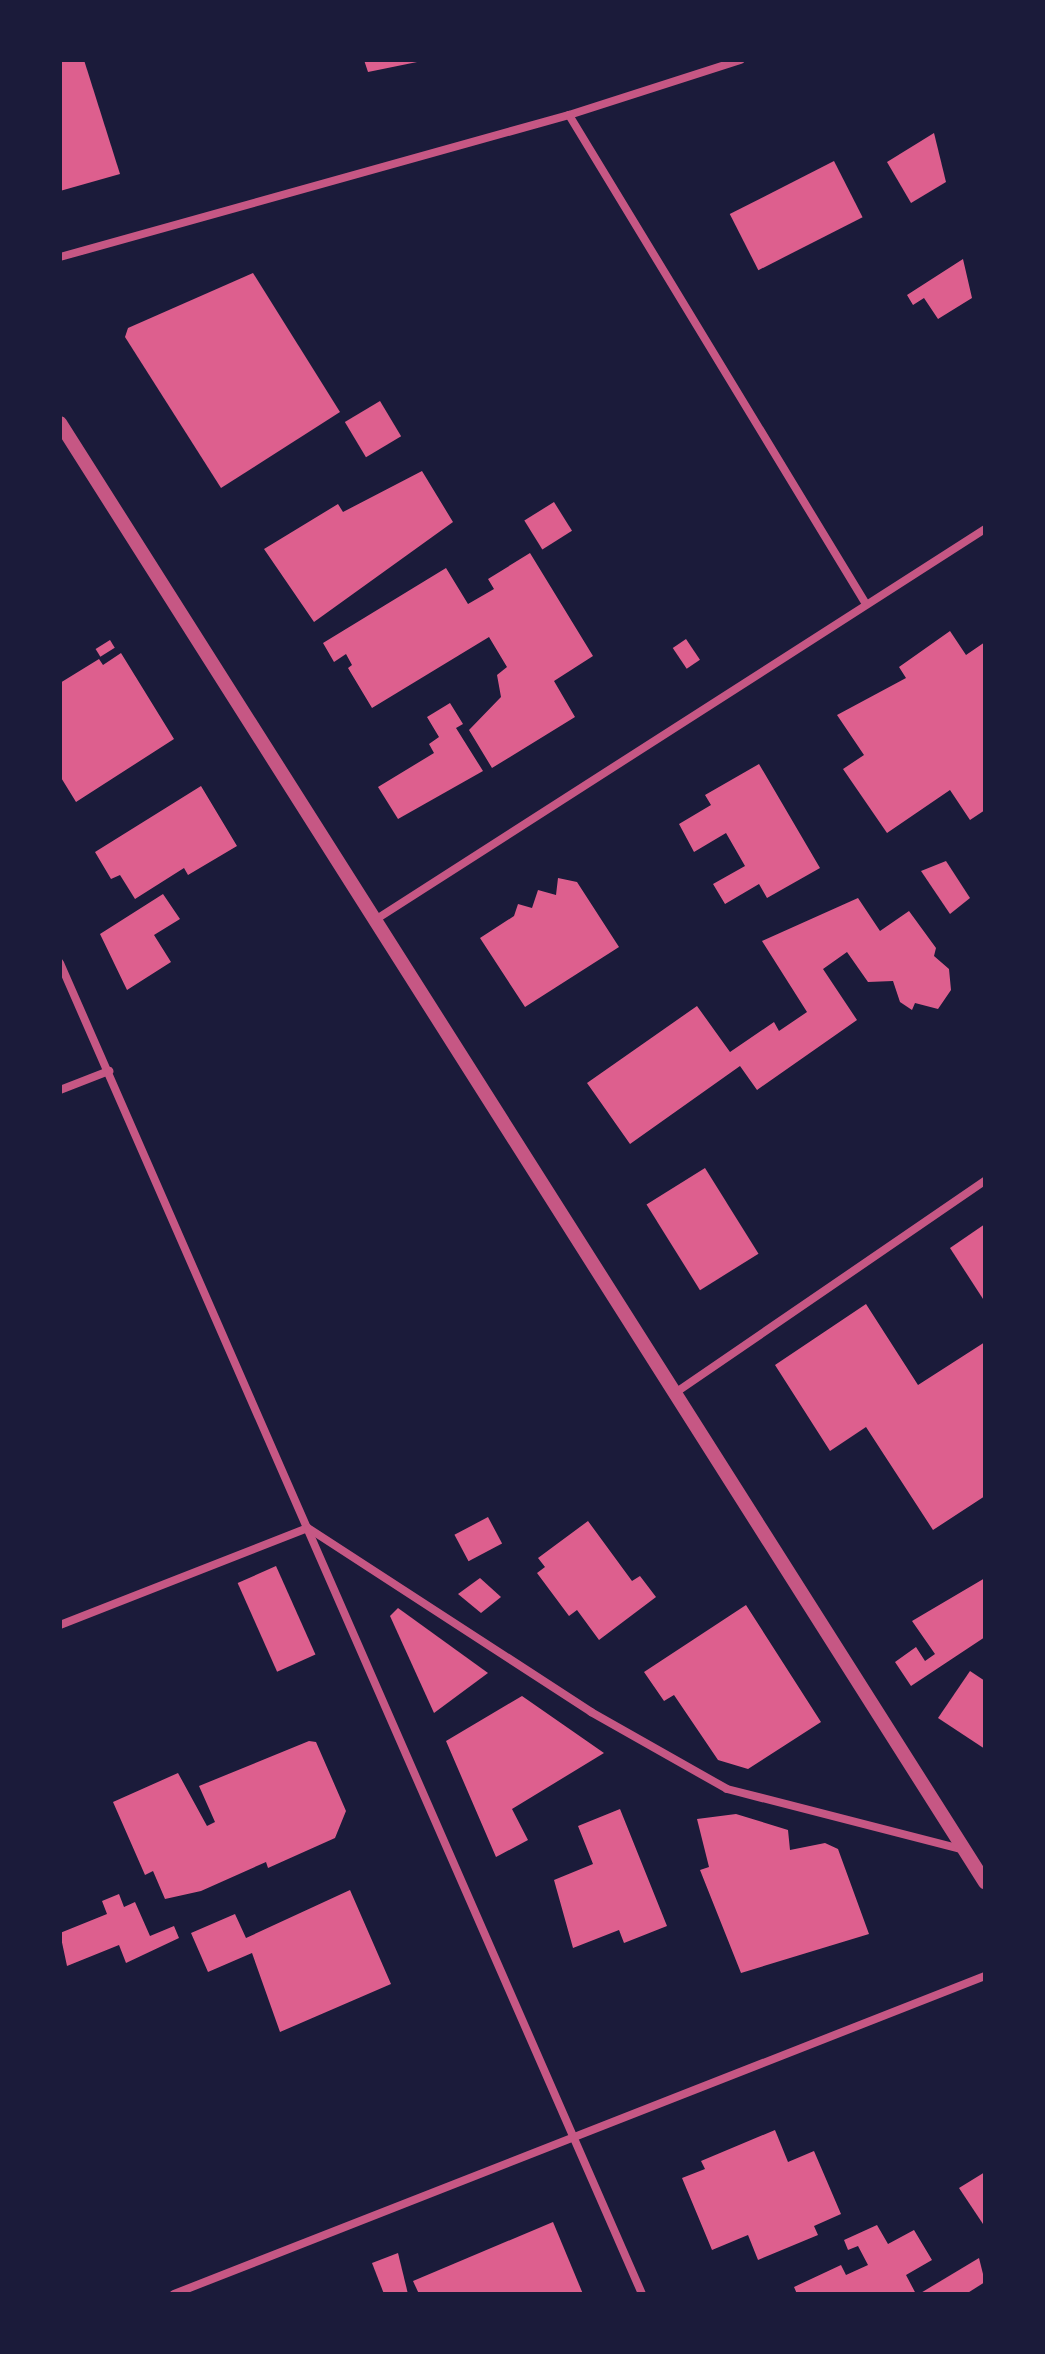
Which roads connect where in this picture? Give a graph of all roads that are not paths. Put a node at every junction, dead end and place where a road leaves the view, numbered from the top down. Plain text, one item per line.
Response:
1 (740, 60) edge
2 (569, 115) junction
3 (60, 257) edge
4 (60, 423) edge
5 (985, 529) edge
6 (866, 604) junction
7 (375, 920) junction
8 (60, 963) edge
9 (109, 1071) junction
10 (60, 1090) edge
11 (985, 1181) edge
12 (675, 1393) junction
13 (308, 1528) junction
14 (60, 1625) edge
15 (965, 1850) junction
16 (985, 1882) edge
17 (985, 1976) edge
18 (574, 2137) junction
19 (174, 2294) edge
20 (642, 2294) edge

1 - 2 street
2 - 3 street
2 - 6 street
4 - 7 street
5 - 6 street
6 - 7 street
7 - 12 street
8 - 9 street
9 - 10 street
9 - 13 street
11 - 12 street
12 - 15 street
13 - 14 street
13 - 15 street
13 - 18 street
15 - 16 street
17 - 18 street
18 - 19 street
18 - 20 street

